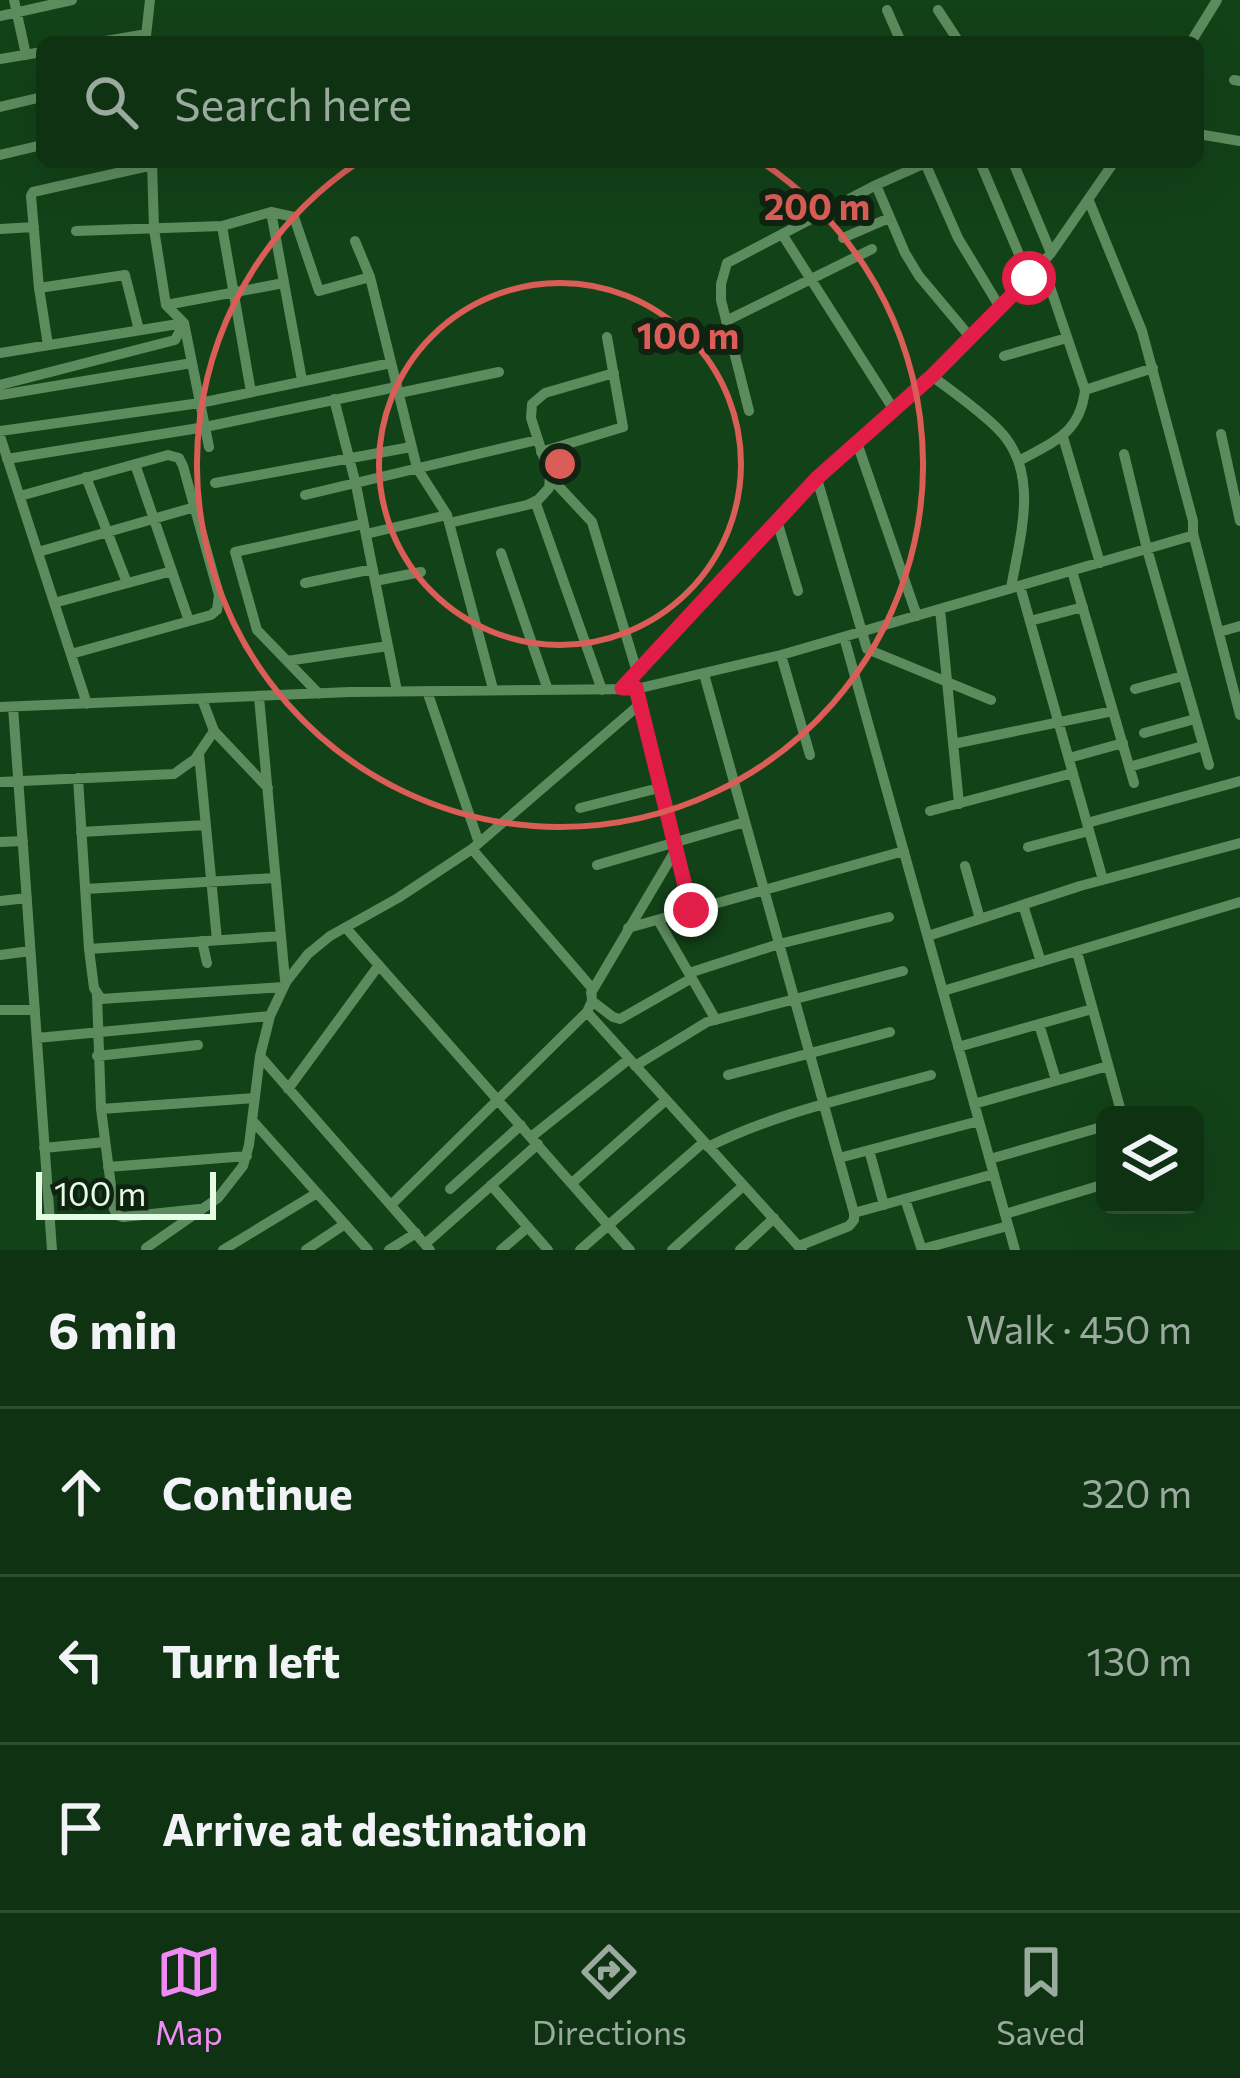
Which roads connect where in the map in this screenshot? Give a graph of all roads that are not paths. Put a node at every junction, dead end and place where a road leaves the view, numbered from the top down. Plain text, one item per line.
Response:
1 (72, 0) edge
2 (151, 0) edge
3 (1217, 0) edge
4 (15, 6) edge
5 (886, 10) dead end
6 (938, 10) dead end
7 (0, 16) edge
8 (148, 36) edge
9 (899, 36) edge
10 (955, 36) edge
11 (1195, 36) edge
12 (36, 53) edge
13 (26, 55) junction
14 (0, 59) edge
15 (36, 99) edge
16 (0, 106) edge
17 (1204, 135) edge
18 (1240, 141) edge
19 (36, 147) edge
20 (0, 154) edge
21 (134, 168) edge
22 (152, 168) edge
23 (915, 168) edge
24 (929, 168) edge
25 (983, 168) edge
26 (1015, 168) edge
27 (1110, 168) edge
28 (876, 185) junction
29 (1089, 201) junction
30 (271, 212) junction
31 (889, 218) junction
32 (222, 226) junction
33 (34, 227) junction
34 (0, 229) edge
35 (154, 229) junction
36 (76, 231) dead end
37 (782, 234) junction
38 (843, 238) dead end
39 (355, 241) dead end
40 (872, 249) dead end
41 (1047, 258) junction
42 (370, 277) junction
43 (1029, 278) junction
44 (811, 279) junction
45 (284, 283) junction
46 (39, 288) junction
47 (234, 293) junction
48 (166, 305) junction
49 (1000, 309) junction
50 (726, 321) junction
51 (184, 322) junction
52 (139, 330) junction
53 (607, 337) dead end
54 (971, 338) junction
55 (1067, 338) junction
56 (48, 345) junction
57 (0, 353) edge
58 (1004, 356) dead end
59 (192, 363) junction
60 (391, 363) junction
61 (1153, 368) junction
62 (499, 372) dead end
63 (614, 373) junction
64 (932, 376) junction
65 (302, 380) junction
66 (0, 386) edge
67 (398, 390) junction
68 (1085, 390) junction
69 (251, 392) junction
70 (0, 395) edge
71 (334, 399) junction
72 (200, 403) junction
73 (894, 410) junction
74 (749, 411) dead end
75 (205, 427) junction
76 (0, 434) edge
77 (1221, 434) dead end
78 (1063, 437) junction
79 (857, 443) junction
80 (209, 446) dead end
81 (539, 446) junction
82 (411, 447) junction
83 (1124, 454) dead end
84 (1240, 455) edge
85 (8, 459) junction
86 (349, 459) junction
87 (1226, 459) junction
88 (1018, 461) junction
89 (134, 464) junction
90 (417, 468) junction
91 (86, 477) junction
92 (550, 477) junction
93 (817, 478) junction
94 (215, 483) dead end
95 (356, 485) junction
96 (305, 495) dead end
97 (20, 496) junction
98 (535, 501) junction
99 (195, 507) junction
100 (154, 519) junction
101 (448, 519) junction
102 (1240, 520) edge
103 (777, 521) junction
104 (365, 529) junction
105 (107, 532) junction
106 (1193, 533) junction
107 (1147, 550) junction
108 (38, 551) junction
109 (501, 553) dead end
110 (1100, 563) junction
111 (172, 571) junction
112 (1072, 571) junction
113 (421, 572) dead end
114 (374, 575) junction
115 (127, 583) junction
116 (305, 583) dead end
117 (1015, 587) junction
118 (798, 591) dead end
119 (54, 603) junction
120 (1083, 607) junction
121 (940, 609) junction
122 (917, 616) junction
123 (189, 621) junction
124 (1030, 621) junction
125 (1240, 626) edge
126 (862, 632) junction
127 (1219, 632) junction
128 (844, 637) junction
129 (388, 646) junction
130 (70, 654) junction
131 (781, 656) junction
132 (287, 662) junction
133 (637, 672) junction
134 (704, 674) junction
135 (1183, 676) junction
136 (1236, 680) edge
137 (947, 682) junction
138 (622, 688) junction
139 (636, 688) junction
140 (494, 689) junction
141 (1136, 689) dead end
142 (548, 690) junction
143 (602, 690) junction
144 (397, 691) junction
145 (427, 691) junction
146 (319, 694) junction
147 (260, 697) junction
148 (202, 699) junction
149 (991, 700) dead end
150 (87, 704) junction
151 (639, 705) junction
152 (6, 707) edge
153 (1113, 711) junction
154 (1240, 715) edge
155 (1196, 719) junction
156 (1058, 722) junction
157 (214, 731) junction
158 (1144, 733) dead end
159 (1123, 743) junction
160 (953, 744) junction
161 (1203, 746) junction
162 (199, 754) junction
163 (810, 755) dead end
164 (1069, 758) junction
165 (1208, 765) dead end
166 (1130, 766) junction
167 (1073, 773) junction
168 (78, 778) junction
169 (18, 781) junction
170 (1240, 781) edge
171 (0, 782) edge
172 (1134, 783) dead end
173 (268, 788) junction
174 (659, 788) junction
175 (959, 804) junction
176 (580, 808) dead end
177 (930, 811) dead end
178 (745, 822) junction
179 (206, 825) junction
180 (1088, 827) junction
181 (82, 832) junction
182 (22, 841) junction
183 (0, 842) edge
184 (1240, 843) edge
185 (475, 846) junction
186 (674, 847) junction
187 (1028, 847) dead end
188 (904, 850) junction
189 (597, 865) dead end
190 (965, 866) dead end
191 (275, 878) junction
192 (1103, 880) junction
193 (212, 883) junction
194 (86, 890) junction
195 (764, 890) junction
196 (27, 898) junction
197 (0, 901) edge
198 (1240, 902) edge
199 (1023, 905) junction
200 (691, 910) junction
201 (889, 917) dead end
202 (980, 919) junction
203 (658, 920) junction
204 (346, 928) junction
205 (628, 928) junction
206 (281, 936) junction
207 (928, 936) junction
208 (217, 940) junction
209 (202, 941) junction
210 (779, 944) junction
211 (88, 949) junction
212 (30, 952) junction
213 (1076, 952) junction
214 (0, 955) edge
215 (1041, 962) junction
216 (207, 963) dead end
217 (379, 965) junction
218 (903, 971) dead end
219 (690, 976) junction
220 (284, 985) junction
221 (943, 991) junction
222 (97, 995) junction
223 (794, 998) junction
224 (590, 1002) junction
225 (1092, 1009) junction
226 (0, 1010) edge
227 (34, 1010) junction
228 (269, 1016) junction
229 (716, 1020) junction
230 (1039, 1024) junction
231 (97, 1031) junction
232 (890, 1032) dead end
233 (37, 1038) junction
234 (198, 1045) dead end
235 (958, 1047) junction
236 (809, 1054) junction
237 (97, 1056) junction
238 (260, 1056) junction
239 (632, 1062) junction
240 (1108, 1066) junction
241 (728, 1075) dead end
242 (932, 1075) dead end
243 (1056, 1080) junction
244 (288, 1089) junction
245 (255, 1098) junction
246 (498, 1099) junction
247 (666, 1100) junction
248 (974, 1104) junction
249 (824, 1105) junction
250 (1119, 1106) edge
251 (101, 1109) junction
252 (252, 1120) junction
253 (979, 1120) junction
254 (520, 1125) junction
255 (1096, 1129) edge
256 (534, 1141) junction
257 (105, 1142) junction
258 (706, 1144) junction
259 (44, 1148) junction
260 (869, 1150) junction
261 (247, 1156) junction
262 (838, 1158) junction
263 (990, 1160) junction
264 (108, 1167) junction
265 (994, 1174) junction
266 (572, 1183) junction
267 (491, 1185) junction
268 (743, 1186) junction
269 (1096, 1187) edge
270 (450, 1189) dead end
271 (317, 1192) junction
272 (905, 1199) junction
273 (391, 1205) junction
274 (884, 1205) junction
275 (202, 1209) junction
276 (854, 1213) junction
277 (774, 1218) junction
278 (1006, 1220) junction
279 (345, 1224) junction
280 (608, 1225) junction
281 (528, 1227) junction
282 (416, 1233) junction
283 (428, 1247) edge
284 (146, 1248) edge
285 (801, 1248) edge
286 (52, 1250) edge
287 (223, 1250) edge
288 (306, 1250) edge
289 (368, 1250) edge
290 (389, 1250) edge
291 (501, 1250) edge
292 (548, 1250) edge
293 (580, 1250) edge
294 (630, 1250) edge
295 (672, 1250) edge
296 (740, 1250) edge
297 (922, 1250) edge
298 (1015, 1250) edge

1 - 4 street
2 - 8 street
3 - 11 street
4 - 7 street
4 - 13 street
5 - 9 street
6 - 10 street
12 - 13 street
13 - 14 street
15 - 16 street
17 - 18 street
19 - 20 street
21 - 33 street
22 - 35 street
23 - 28 street
24 - 49 street
25 - 43 street
26 - 41 street
27 - 29 street
28 - 31 street
28 - 37 street
29 - 41 street
29 - 61 street
30 - 32 street
30 - 42 street
30 - 45 street
31 - 38 street
31 - 54 street
32 - 35 street
32 - 47 street
33 - 34 street
33 - 46 street
35 - 36 street
35 - 48 street
37 - 44 street
37 - 50 street
39 - 42 street
40 - 44 street
41 - 43 street
41 - 55 street
42 - 60 street
43 - 49 street
44 - 50 street
44 - 73 street
45 - 47 street
45 - 65 street
46 - 52 street
46 - 56 street
47 - 48 street
47 - 69 street
48 - 51 street
49 - 54 street
50 - 74 street
51 - 52 street
51 - 59 street
51 - 66 street
52 - 56 street
53 - 63 street
54 - 64 street
55 - 58 street
55 - 68 street
56 - 57 street
59 - 70 street
59 - 72 street
60 - 65 street
60 - 67 street
61 - 68 street
61 - 106 street
62 - 67 street
63 - 81 street
63 - 81 street
64 - 73 street
64 - 88 street
65 - 69 street
67 - 71 street
67 - 82 street
68 - 78 street
69 - 72 street
71 - 75 street
71 - 86 street
72 - 75 street
72 - 76 street
73 - 79 street
75 - 80 street
75 - 85 street
76 - 85 street
77 - 87 street
78 - 88 street
78 - 110 street
79 - 93 street
79 - 122 street
81 - 90 street
81 - 92 street
82 - 86 street
82 - 90 street
83 - 107 street
84 - 87 street
85 - 97 street
86 - 94 street
86 - 95 street
87 - 102 street
88 - 117 street
89 - 91 street
89 - 99 street
89 - 100 street
90 - 95 street
90 - 101 street
91 - 97 street
91 - 105 street
92 - 98 street
92 - 133 street
93 - 103 street
93 - 126 street
95 - 96 street
95 - 104 street
97 - 108 street
98 - 101 street
98 - 143 street
99 - 100 street
99 - 123 street
100 - 105 street
100 - 111 street
101 - 104 street
101 - 140 street
103 - 118 street
103 - 133 street
104 - 114 street
104 - 132 street
105 - 108 street
105 - 115 street
106 - 107 street
106 - 127 street
107 - 110 street
107 - 135 street
108 - 119 street
109 - 142 street
110 - 112 street
111 - 115 street
111 - 123 street
112 - 117 street
112 - 120 street
113 - 114 street
114 - 116 street
114 - 129 street
115 - 119 street
117 - 121 street
117 - 124 street
119 - 130 street
120 - 124 street
120 - 153 street
121 - 122 street
121 - 137 street
122 - 126 street
123 - 130 street
124 - 156 street
125 - 127 street
126 - 128 street
126 - 137 street
127 - 136 street
128 - 131 street
128 - 188 street
129 - 132 street
129 - 144 street
130 - 150 street
131 - 134 street
131 - 163 street
132 - 146 street
133 - 138 street
134 - 139 street
134 - 178 street
135 - 141 street
135 - 155 street
136 - 154 street
137 - 149 street
137 - 160 street
138 - 139 street
138 - 143 street
139 - 151 street
140 - 142 street
140 - 145 street
142 - 143 street
144 - 145 street
144 - 146 street
145 - 185 street
146 - 147 street
147 - 148 street
147 - 173 street
148 - 150 street
148 - 157 street
150 - 152 street
151 - 174 street
151 - 185 street
152 - 169 street
153 - 156 street
153 - 159 street
155 - 158 street
155 - 161 street
156 - 160 street
156 - 164 street
157 - 162 street
157 - 173 street
159 - 164 street
159 - 166 street
160 - 175 street
161 - 165 street
161 - 166 street
162 - 168 street
162 - 179 street
164 - 167 street
166 - 172 street
167 - 175 street
167 - 180 street
168 - 169 street
168 - 181 street
169 - 171 street
169 - 182 street
170 - 180 street
173 - 191 street
174 - 176 street
174 - 186 street
175 - 177 street
178 - 186 street
178 - 195 street
179 - 181 street
179 - 193 street
180 - 187 street
180 - 192 street
181 - 194 street
182 - 183 street
182 - 196 street
184 - 192 street
185 - 204 street
185 - 224 street
186 - 189 street
186 - 200 street
186 - 205 street
188 - 195 street
188 - 207 street
190 - 202 street
191 - 193 street
191 - 206 street
192 - 199 street
193 - 194 street
193 - 208 street
194 - 211 street
195 - 200 street
195 - 210 street
196 - 197 street
196 - 212 street
198 - 213 street
199 - 202 street
199 - 215 street
200 - 203 street
201 - 210 street
202 - 207 street
203 - 205 street
203 - 219 street
204 - 217 street
204 - 220 street
205 - 224 street
206 - 208 street
206 - 220 street
207 - 221 street
208 - 209 street
209 - 211 street
209 - 216 street
210 - 219 street
210 - 223 street
211 - 222 street
212 - 214 street
212 - 227 street
213 - 215 street
213 - 225 street
215 - 221 street
217 - 244 street
217 - 246 street
218 - 223 street
219 - 224 street
219 - 229 street
220 - 222 street
220 - 228 street
221 - 235 street
222 - 231 street
223 - 229 street
223 - 236 street
224 - 239 street
224 - 246 street
225 - 230 street
225 - 240 street
226 - 227 street
227 - 233 street
228 - 231 street
228 - 238 street
229 - 239 street
230 - 235 street
230 - 243 street
231 - 233 street
231 - 237 street
232 - 236 street
233 - 259 street
234 - 237 street
235 - 248 street
236 - 241 street
236 - 249 street
237 - 251 street
238 - 244 street
238 - 245 street
239 - 247 street
239 - 256 street
240 - 243 street
240 - 250 street
242 - 249 street
243 - 248 street
244 - 273 street
245 - 251 street
245 - 252 street
246 - 254 street
246 - 273 street
247 - 258 street
247 - 266 street
248 - 253 street
249 - 258 street
249 - 262 street
251 - 257 street
252 - 261 street
252 - 271 street
253 - 260 street
253 - 263 street
254 - 256 street
254 - 270 street
255 - 263 street
256 - 266 street
256 - 267 street
257 - 259 street
257 - 264 street
258 - 268 street
258 - 280 street
259 - 286 street
260 - 262 street
260 - 274 street
261 - 264 street
261 - 275 street
262 - 276 street
263 - 265 street
264 - 275 street
265 - 272 street
265 - 278 street
266 - 280 street
267 - 281 street
267 - 283 street
268 - 277 street
268 - 295 street
269 - 278 street
271 - 279 street
271 - 287 street
272 - 274 street
272 - 297 street
273 - 282 street
274 - 276 street
275 - 284 street
276 - 285 street
277 - 285 street
277 - 296 street
278 - 297 street
278 - 298 street
279 - 288 street
279 - 289 street
280 - 293 street
280 - 294 street
281 - 291 street
281 - 292 street
282 - 283 street
282 - 290 street

